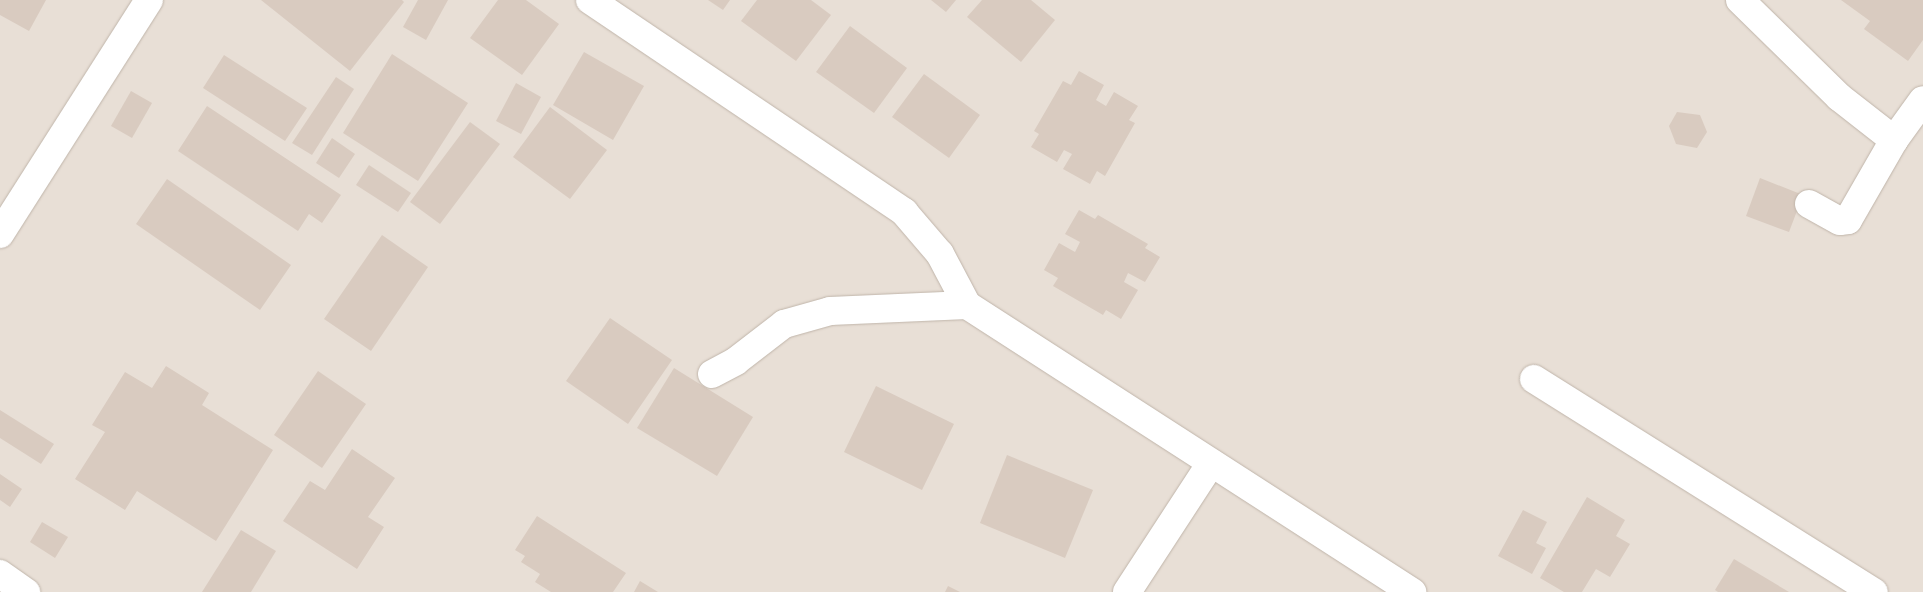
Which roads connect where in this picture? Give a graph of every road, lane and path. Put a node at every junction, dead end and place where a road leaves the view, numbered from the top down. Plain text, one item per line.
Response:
1 (149, 0) edge
2 (590, 0) edge
3 (1740, 0) edge
4 (1923, 100) edge
5 (1894, 140) junction
6 (1810, 204) dead end
7 (0, 234) edge
8 (967, 305) junction
9 (712, 374) dead end
10 (1534, 379) dead end
11 (1211, 463) junction
12 (0, 574) edge
13 (26, 592) edge
14 (1127, 592) edge
15 (1412, 592) edge
16 (1874, 592) edge

1 - 7 street
2 - 8 street
3 - 5 street
4 - 5 street
5 - 6 street
8 - 9 street
8 - 11 street
10 - 16 street
11 - 14 street
11 - 15 street
12 - 13 street

